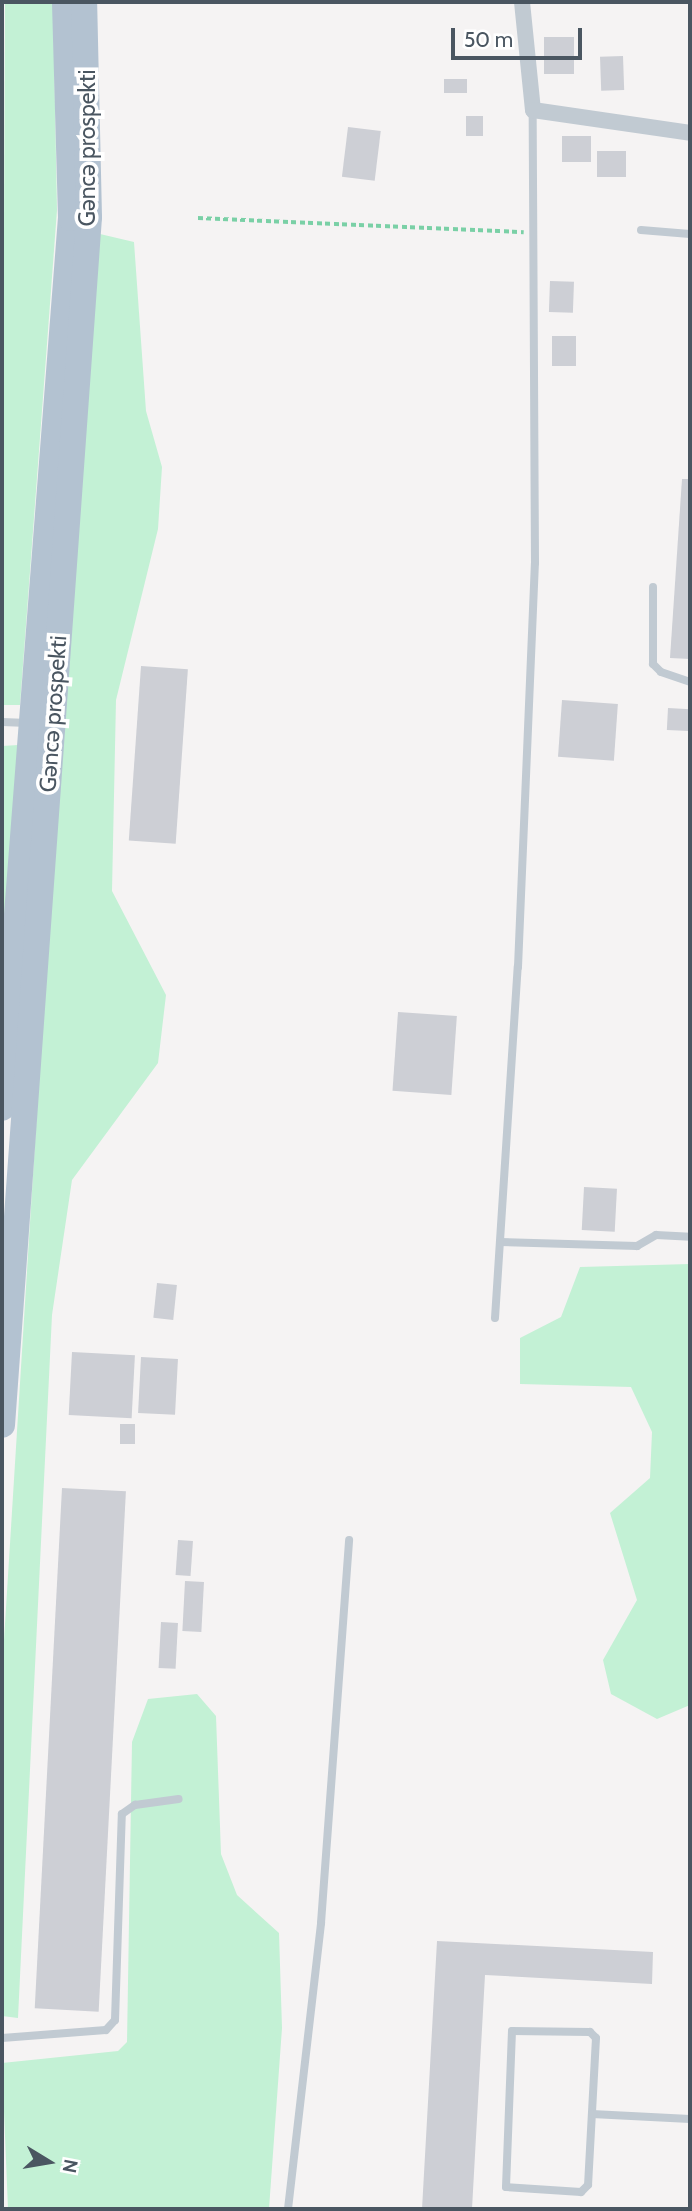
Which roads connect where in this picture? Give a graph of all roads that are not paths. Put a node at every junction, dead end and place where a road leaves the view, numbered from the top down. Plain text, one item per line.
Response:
1 (65, 2) edge
2 (84, 2) edge
3 (522, 2) edge
4 (533, 110) junction
5 (690, 133) edge
6 (641, 230) dead end
7 (690, 234) edge
8 (653, 587) dead end
9 (690, 681) edge
10 (2, 722) edge
11 (41, 725) junction
12 (2, 1108) edge
13 (690, 1237) edge
14 (500, 1242) junction
15 (495, 1318) dead end
16 (2, 1425) edge
17 (349, 1540) dead end
18 (179, 1798) dead end
19 (2, 2038) edge
20 (592, 2114) junction
21 (690, 2119) edge
22 (288, 2209) edge

1 - 11 main road, Gəncə prospekti
2 - 11 main road, Gəncə prospekti
3 - 4 street
4 - 5 street
4 - 14 lane
6 - 7 lane
8 - 9 lane
10 - 11 lane
11 - 12 main road, Gəncə prospekti
11 - 16 main road, Gəncə prospekti
13 - 14 lane
14 - 15 lane
17 - 22 lane
18 - 19 lane
20 - 20 lane
20 - 21 lane

